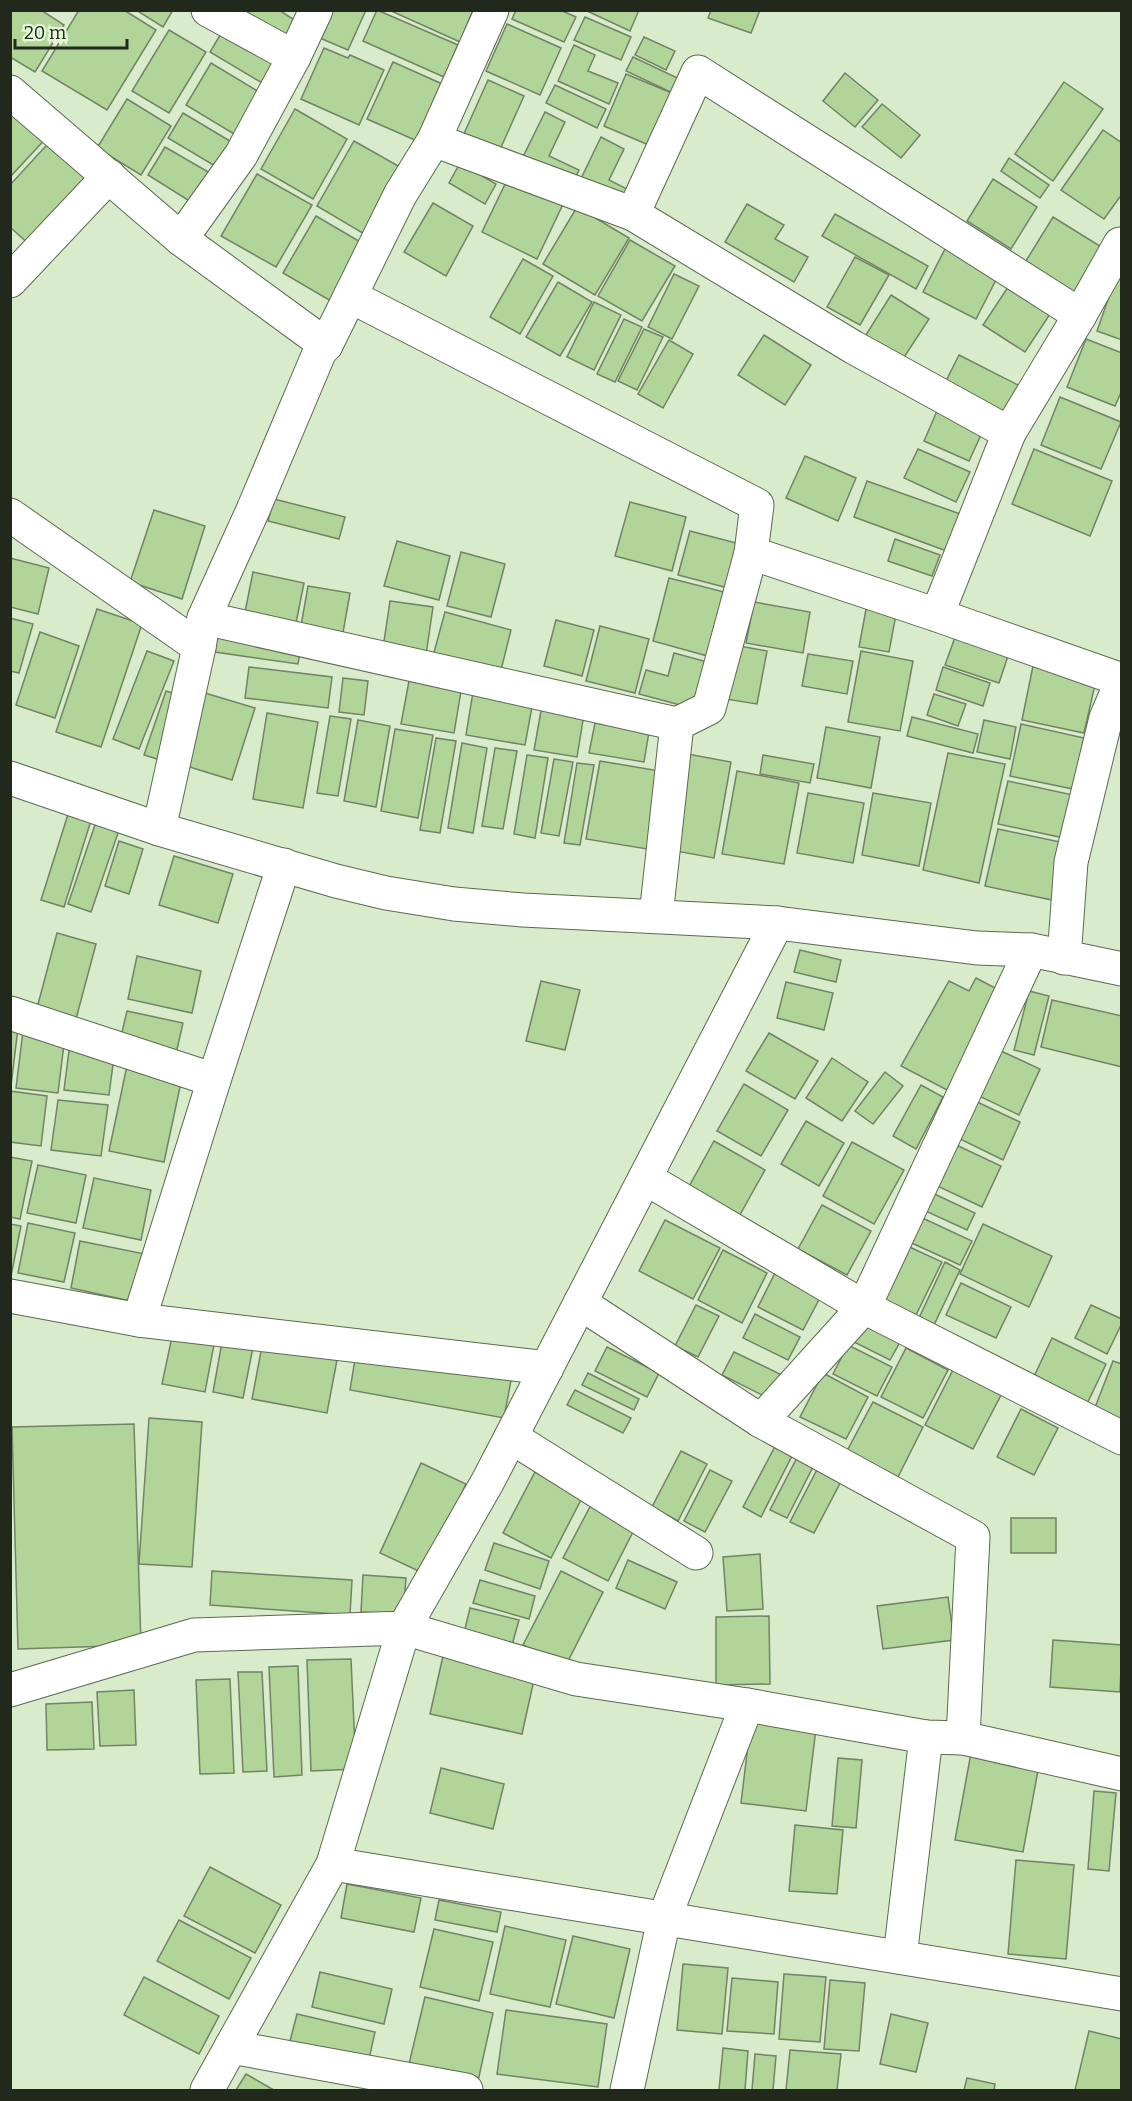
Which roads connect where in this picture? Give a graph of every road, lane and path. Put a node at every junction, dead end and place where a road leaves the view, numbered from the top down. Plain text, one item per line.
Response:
1 (208, 10) edge
2 (316, 10) edge
3 (492, 10) edge
4 (294, 57) junction
5 (10, 92) edge
6 (434, 140) junction
7 (109, 176) junction
8 (633, 214) junction
9 (181, 239) junction
10 (1122, 245) edge
11 (10, 281) edge
12 (350, 296) junction
13 (1080, 315) junction
14 (326, 345) junction
15 (1009, 433) junction
16 (10, 515) edge
17 (751, 553) junction
18 (937, 615) junction
19 (201, 632) junction
20 (1122, 680) edge
21 (1114, 721) edge
22 (677, 724) junction
23 (10, 778) edge
24 (159, 830) junction
25 (284, 865) junction
26 (656, 916) junction
27 (777, 923) junction
28 (1030, 950) junction
29 (1064, 958) junction
30 (1122, 969) edge
31 (10, 1013) edge
32 (214, 1080) junction
33 (645, 1178) junction
34 (10, 1296) edge
35 (580, 1303) junction
36 (864, 1306) junction
37 (139, 1320) junction
38 (547, 1368) junction
39 (761, 1421) junction
40 (511, 1437) junction
41 (1122, 1438) edge
42 (696, 1554) dead end
43 (404, 1628) junction
44 (10, 1690) edge
45 (747, 1705) junction
46 (926, 1737) junction
47 (963, 1738) junction
48 (1122, 1774) edge
49 (333, 1864) junction
50 (664, 1919) junction
51 (900, 1957) junction
52 (1122, 1994) edge
53 (231, 2047) junction
54 (207, 2091) edge
55 (466, 2091) edge
56 (627, 2091) edge

1 - 4 street
2 - 4 street
3 - 6 street
4 - 9 street
5 - 7 street
6 - 8 street
6 - 12 street
7 - 9 street
7 - 11 street
8 - 13 street
8 - 15 street
9 - 14 street
10 - 13 street
12 - 14 street
12 - 17 street
13 - 15 street
14 - 19 street
15 - 18 street
16 - 19 street
17 - 18 street
17 - 22 street
18 - 20 street
19 - 22 street
19 - 24 street
20 - 21 street
21 - 29 street
22 - 26 street
23 - 24 street
24 - 25 street
25 - 26 street
25 - 32 street
26 - 27 street
27 - 28 street
27 - 33 street
28 - 29 street
28 - 36 street
29 - 30 street
31 - 32 street
32 - 37 street
33 - 35 street
33 - 36 street
34 - 37 street
35 - 38 street
35 - 39 street
36 - 39 street
36 - 41 street
37 - 38 street
38 - 40 street
39 - 47 street
40 - 42 street
40 - 43 street
43 - 44 street
43 - 45 street
43 - 49 street
45 - 46 street
45 - 50 street
46 - 47 street
46 - 51 street
47 - 48 street
49 - 50 street
49 - 53 street
50 - 51 street
50 - 56 street
51 - 52 street
53 - 54 street
53 - 55 street

